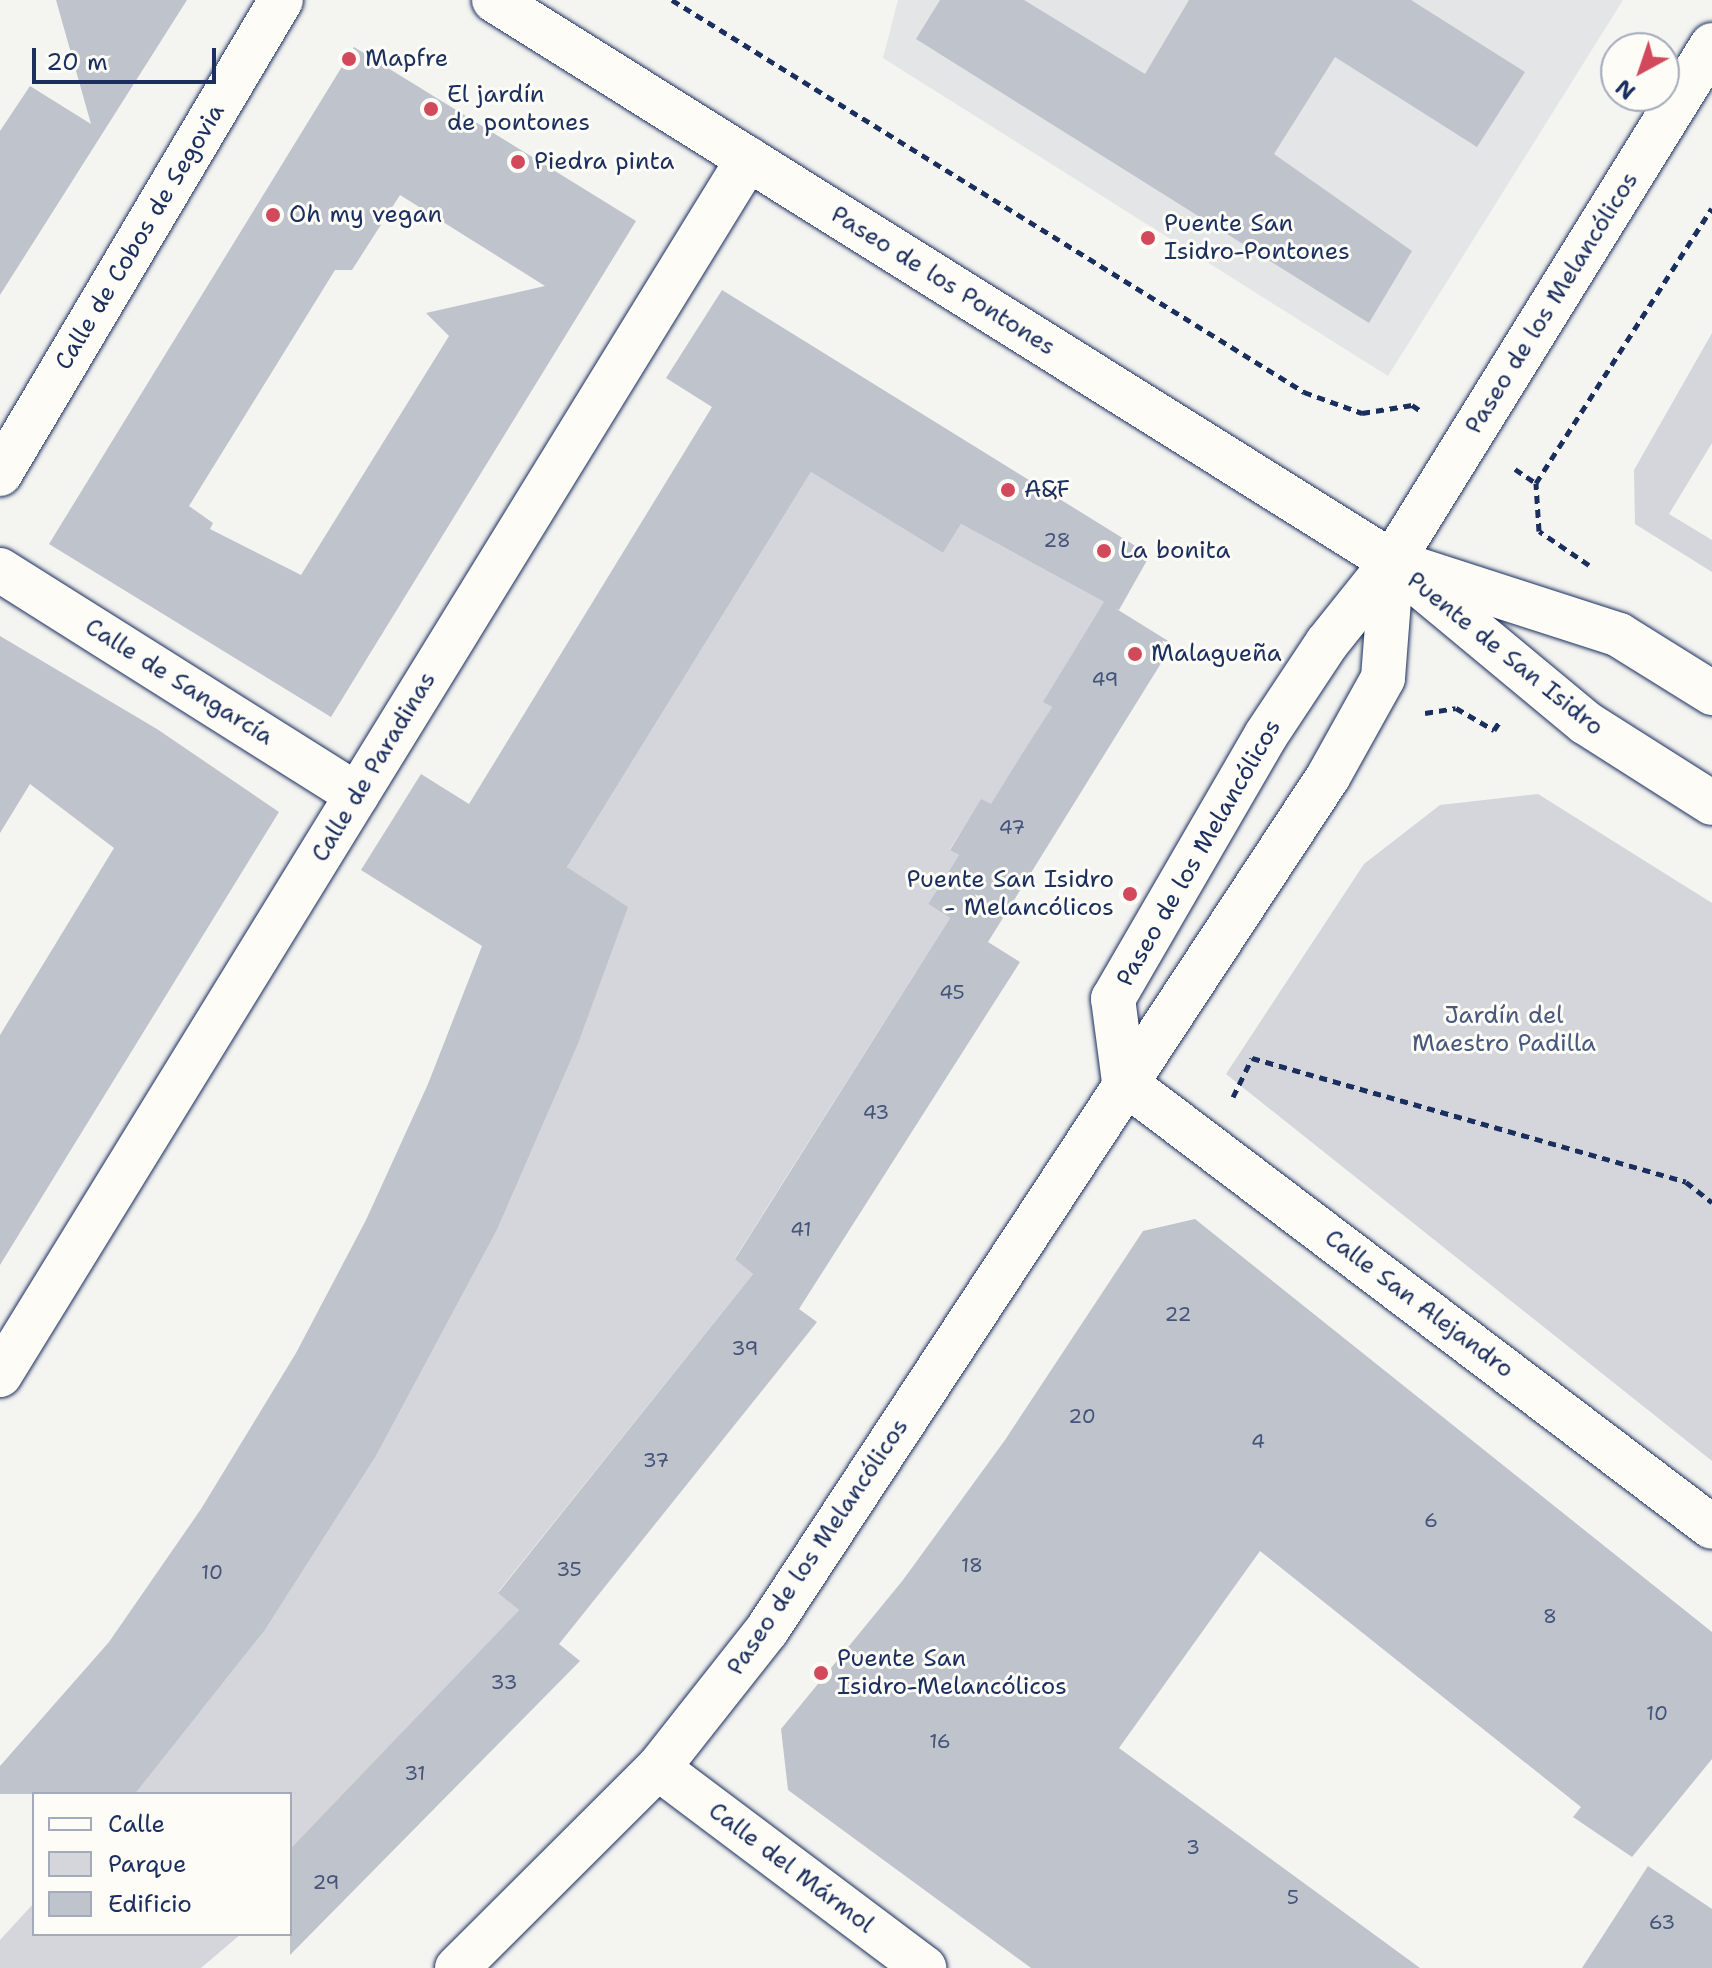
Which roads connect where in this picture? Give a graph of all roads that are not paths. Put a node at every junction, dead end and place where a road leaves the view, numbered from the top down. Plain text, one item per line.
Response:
1 (281, 0) edge
2 (494, 0) edge
3 (1712, 45) edge
4 (748, 159) junction
5 (0, 474) edge
6 (1392, 562) junction
7 (0, 570) edge
8 (1712, 693) edge
9 (357, 795) junction
10 (1712, 803) edge
11 (1124, 1082) junction
12 (0, 1375) edge
13 (1712, 1527) edge
14 (658, 1768) junction
15 (457, 1968) edge
16 (924, 1968) edge

1 - 5 street, Calle de Cobos de Segovia
2 - 4 street, Paseo de los Pontones
3 - 6 street, Paseo de los Melancólicos
4 - 6 street, Paseo de los Pontones
4 - 9 street, Calle de Paradinas
6 - 8 street, Puente de San Isidro
6 - 10 street, Puente de San Isidro
6 - 11 street, Paseo de los Melancólicos
6 - 11 street, Paseo de los Melancólicos
7 - 9 street, Calle de Sangarcía
9 - 12 street, Calle de Paradinas
11 - 13 street, Calle San Alejandro
11 - 14 street, Paseo de los Melancólicos
14 - 15 street, Paseo de los Melancólicos
14 - 16 street, Calle del Mármol

